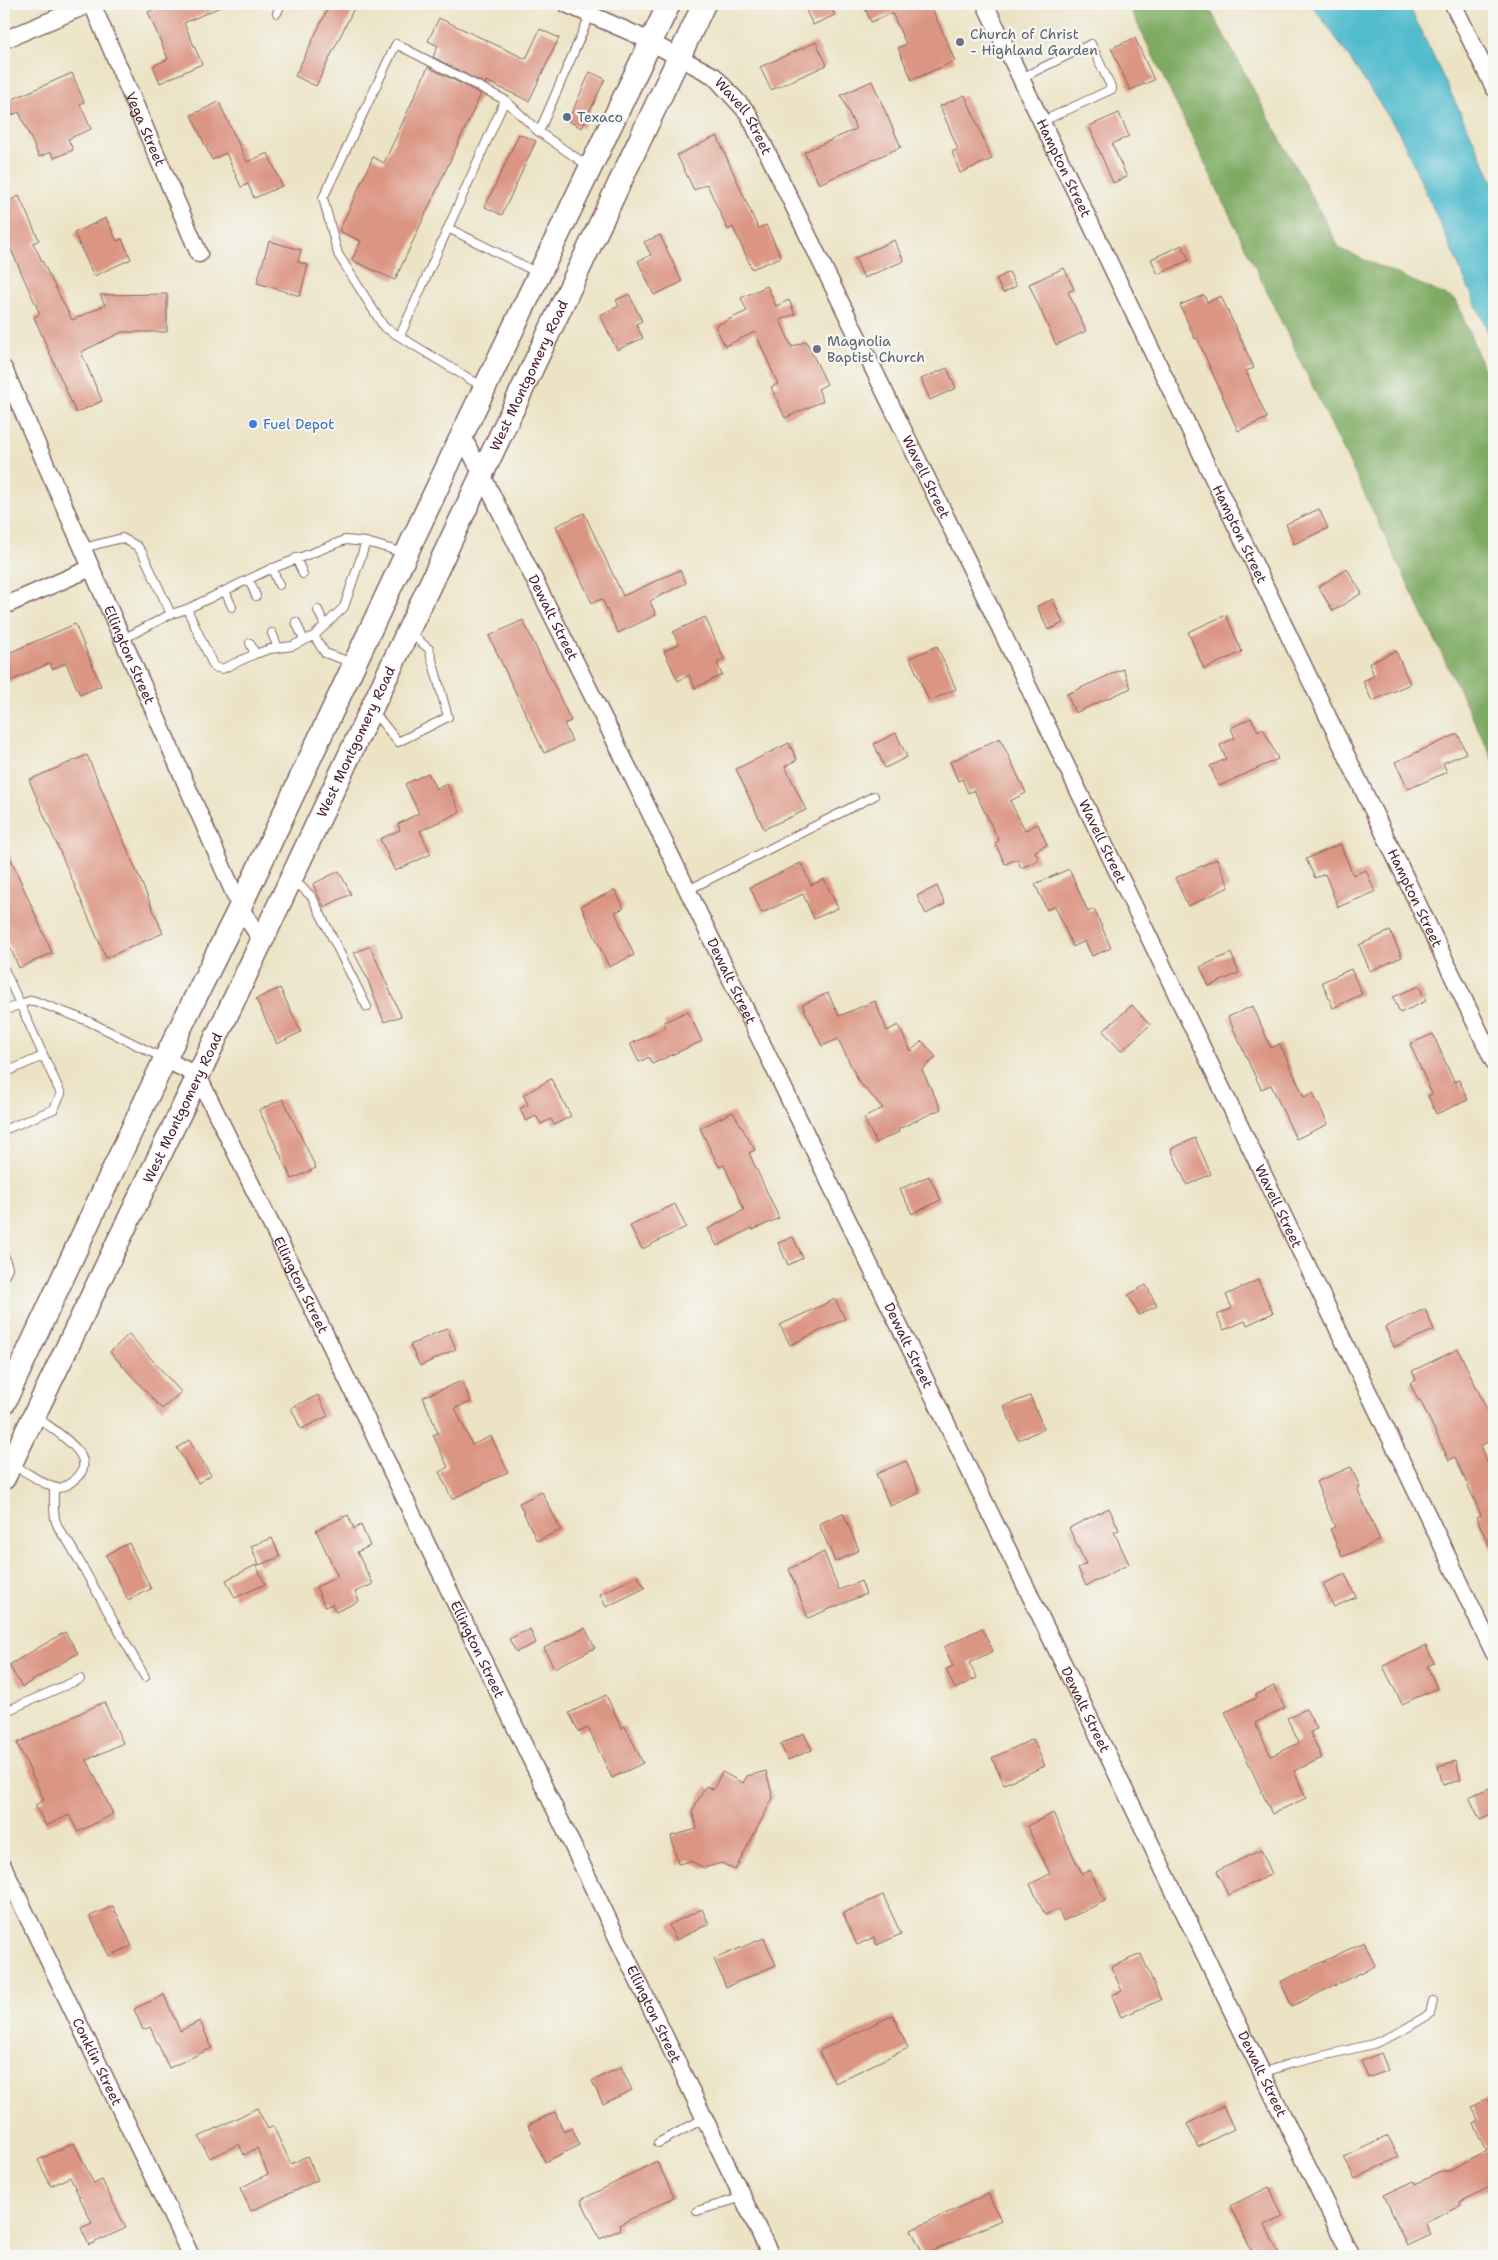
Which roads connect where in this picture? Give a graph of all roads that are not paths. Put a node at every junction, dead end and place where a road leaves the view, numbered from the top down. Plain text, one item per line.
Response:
1 (91, 4) edge
2 (281, 4) edge
3 (566, 4) edge
4 (669, 4) edge
5 (704, 4) edge
6 (985, 4) edge
7 (1453, 4) edge
8 (277, 13) dead end
9 (590, 15) junction
10 (4, 40) edge
11 (651, 43) junction
12 (680, 56) junction
13 (1021, 78) junction
14 (1494, 88) edge
15 (505, 100) junction
16 (1041, 122) junction
17 (539, 132) junction
18 (590, 168) junction
19 (448, 228) junction
20 (199, 254) dead end
21 (540, 274) junction
22 (400, 336) junction
23 (4, 369) edge
24 (485, 388) junction
25 (462, 435) junction
26 (482, 473) junction
27 (366, 542) junction
28 (83, 548) junction
29 (407, 553) junction
30 (296, 558) junction
31 (92, 568) junction
32 (272, 568) junction
33 (303, 574) dead end
34 (249, 579) junction
35 (279, 585) dead end
36 (224, 591) junction
37 (256, 596) dead end
38 (4, 606) edge
39 (232, 606) dead end
40 (187, 609) junction
41 (318, 610) dead end
42 (171, 614) junction
43 (296, 622) dead end
44 (325, 626) junction
45 (407, 631) junction
46 (272, 633) dead end
47 (314, 636) junction
48 (123, 639) junction
49 (304, 640) junction
50 (250, 643) dead end
51 (278, 648) junction
52 (255, 654) junction
53 (355, 663) junction
54 (371, 708) junction
55 (874, 796) dead end
56 (291, 877) junction
57 (688, 890) junction
58 (240, 907) junction
59 (261, 940) junction
60 (4, 969) edge
61 (20, 1004) junction
62 (367, 1007) dead end
63 (4, 1011) edge
64 (43, 1056) junction
65 (165, 1059) junction
66 (1494, 1062) edge
67 (4, 1073) edge
68 (198, 1076) junction
69 (4, 1130) edge
70 (4, 1255) edge
71 (4, 1277) edge
72 (4, 1402) edge
73 (35, 1416) junction
74 (7, 1471) edge
75 (54, 1488) junction
76 (1494, 1653) edge
77 (145, 1677) dead end
78 (80, 1679) dead end
79 (4, 1712) edge
80 (4, 1868) edge
81 (1433, 2001) dead end
82 (1262, 2074) junction
83 (704, 2118) junction
84 (658, 2143) dead end
85 (743, 2197) junction
86 (697, 2210) dead end
87 (191, 2256) edge
88 (771, 2256) edge
89 (1351, 2256) edge

1 - 10 street
1 - 20 street, Vega Street
2 - 8 lane
3 - 9 street, Wavell Street
4 - 11 main road
5 - 12 main road, West Montgomery Road
6 - 13 street, Hampton Street
7 - 14 street
9 - 11 street, Wavell Street
9 - 17 lane
11 - 12 street, Wavell Street
11 - 18 main road
12 - 26 main road, West Montgomery Road
12 - 76 street, Wavell Street
13 - 16 street, Hampton Street
13 - 16 lane
15 - 17 lane
15 - 19 lane
15 - 22 lane
16 - 66 street, Hampton Street
17 - 18 lane
18 - 21 main road
19 - 21 lane
19 - 22 lane
21 - 24 main road
22 - 24 lane
23 - 28 street, Ellington Street
24 - 25 main road
25 - 26 street, Dewalt Street
25 - 29 main road
26 - 45 main road, West Montgomery Road
26 - 57 street, Dewalt Street
27 - 29 lane
27 - 30 lane
27 - 44 lane
28 - 31 street, Ellington Street
28 - 42 lane
29 - 53 main road
30 - 32 lane
30 - 33 lane
31 - 38 street
31 - 48 street, Ellington Street
32 - 34 lane
32 - 35 lane
34 - 36 lane
34 - 37 lane
36 - 39 lane
36 - 40 lane
40 - 42 lane
40 - 52 lane
41 - 44 lane
42 - 48 lane
43 - 49 lane
44 - 47 lane
45 - 54 main road, West Montgomery Road
45 - 54 lane
46 - 51 lane
47 - 49 lane
47 - 53 lane
48 - 58 street, Ellington Street
49 - 51 lane
50 - 52 lane
51 - 52 lane
53 - 58 main road
54 - 56 main road, West Montgomery Road
55 - 57 lane
56 - 59 main road, West Montgomery Road
56 - 62 lane
57 - 82 street, Dewalt Street
58 - 59 street, Ellington Street
58 - 65 main road
59 - 68 main road, West Montgomery Road
60 - 61 lane
61 - 63 lane
61 - 64 lane
61 - 65 lane
64 - 67 lane
64 - 69 lane
65 - 68 street
65 - 72 main road
68 - 73 main road, West Montgomery Road
68 - 83 street, Ellington Street
70 - 71 lane
72 - 73 main road
73 - 74 main road, West Montgomery Road
73 - 75 lane
74 - 75 lane
75 - 77 lane
78 - 79 lane
80 - 87 street, Conklin Street
81 - 82 lane
82 - 89 street, Dewalt Street
83 - 84 lane
83 - 85 street, Ellington Street
85 - 86 lane
85 - 88 street, Ellington Street

